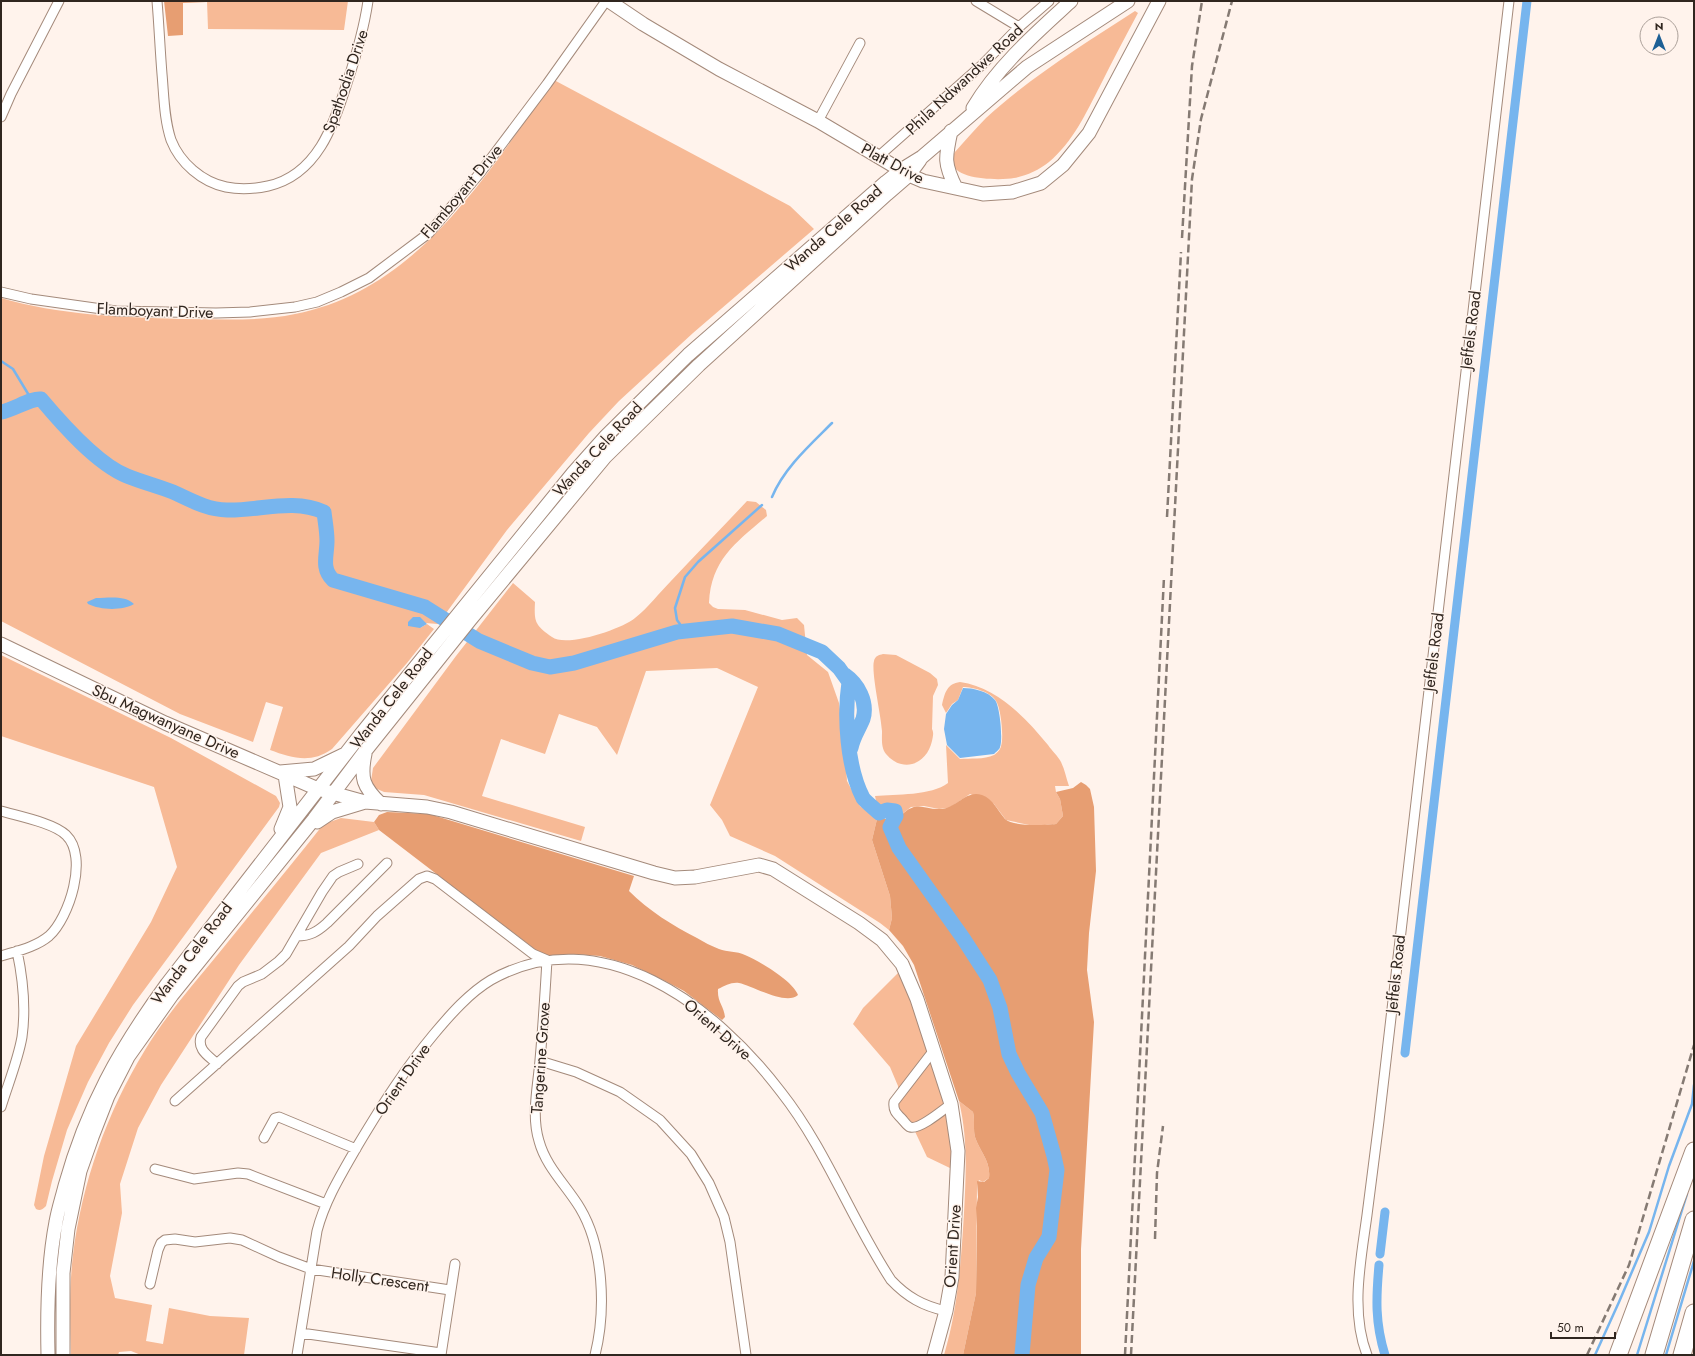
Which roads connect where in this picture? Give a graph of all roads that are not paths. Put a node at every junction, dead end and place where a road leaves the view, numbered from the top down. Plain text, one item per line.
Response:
1 (59, 1) edge
2 (157, 1) edge
3 (368, 1) edge
4 (606, 1) edge
5 (609, 1) edge
6 (976, 1) edge
7 (1049, 1) edge
8 (1071, 1) edge
9 (1128, 1) edge
10 (1159, 1) edge
11 (1509, 1) edge
12 (1019, 27) junction
13 (860, 43) dead end
14 (968, 116) junction
15 (1, 117) edge
16 (818, 121) junction
17 (951, 131) junction
18 (879, 156) junction
19 (905, 172) junction
20 (956, 188) junction
21 (1, 292) edge
22 (1, 644) edge
23 (366, 750) junction
24 (349, 751) junction
25 (282, 773) junction
26 (318, 789) junction
27 (333, 794) junction
28 (365, 802) junction
29 (381, 804) junction
30 (1, 811) edge
31 (305, 830) junction
32 (276, 844) junction
33 (387, 863) dead end
34 (358, 864) dead end
35 (297, 936) junction
36 (17, 951) junction
37 (1, 956) edge
38 (547, 960) junction
39 (934, 1050) junction
40 (540, 1060) junction
41 (217, 1064) junction
42 (175, 1101) dead end
43 (951, 1104) junction
44 (1, 1107) edge
45 (283, 1111) dead end
46 (264, 1138) dead end
47 (357, 1147) junction
48 (1694, 1151) edge
49 (155, 1169) dead end
50 (326, 1204) junction
51 (1694, 1220) edge
52 (454, 1264) dead end
53 (311, 1269) junction
54 (150, 1284) dead end
55 (450, 1290) junction
56 (946, 1311) junction
57 (1694, 1313) edge
58 (301, 1333) junction
59 (441, 1354) edge
60 (48, 1355) edge
61 (63, 1355) edge
62 (297, 1355) edge
63 (595, 1355) edge
64 (746, 1355) edge
65 (934, 1355) edge
66 (1367, 1355) edge
67 (1618, 1355) edge
68 (1654, 1355) edge
69 (1682, 1355) edge

1 - 15 street
2 - 3 street, Spathodia Drive
4 - 21 street, Flamboyant Drive
5 - 16 street, Platt Drive
6 - 12 street
7 - 12 street, Phila Ndwandwe Road
8 - 14 street, Phila Ndwandwe Road
9 - 14 street, Wanda Cele Road
10 - 20 street, Platt Drive
11 - 66 street, Jeffels Road
12 - 18 street, Phila Ndwandwe Road
13 - 16 street
14 - 17 street, Wanda Cele Road
16 - 18 street, Platt Drive
17 - 19 street, Wanda Cele Road
17 - 20 street
18 - 19 street, Platt Drive
19 - 20 street, Platt Drive
19 - 23 street, Wanda Cele Road
19 - 24 street, Wanda Cele Road
22 - 25 street, Sbu Magwanyane Drive
23 - 27 street, Wanda Cele Road
23 - 29 street
24 - 25 street
24 - 26 street, Wanda Cele Road
25 - 26 street, Sbu Magwanyane Drive
25 - 32 street
26 - 27 street, Sbu Magwanyane Drive
26 - 32 street, Wanda Cele Road
27 - 28 street, Orient Drive
27 - 31 street, Wanda Cele Road
28 - 29 street, Orient Drive
28 - 31 street
29 - 39 street, Orient Drive
30 - 36 street
31 - 61 street, Wanda Cele Road
32 - 60 street, Wanda Cele Road
33 - 35 street
34 - 35 street
35 - 41 street
36 - 37 street
36 - 44 street
38 - 40 street, Tangerine Grove
38 - 41 street
38 - 47 street, Orient Drive
38 - 56 street, Orient Drive
39 - 43 street, Orient Drive
39 - 43 street
40 - 63 street, Tangerine Grove
40 - 64 street
41 - 42 street
43 - 56 street, Orient Drive
45 - 47 street
46 - 47 street
47 - 50 street, Orient Drive
48 - 67 highway
49 - 50 street
50 - 53 street, Orient Drive
51 - 68 highway
52 - 55 street, Holly Crescent
53 - 54 street, Holly Crescent
53 - 55 street, Holly Crescent
53 - 58 street, Orient Drive
55 - 59 street, Holly Crescent
56 - 65 street, Orient Drive
57 - 69 highway
58 - 59 street, Holly Crescent
58 - 62 street, Orient Drive

